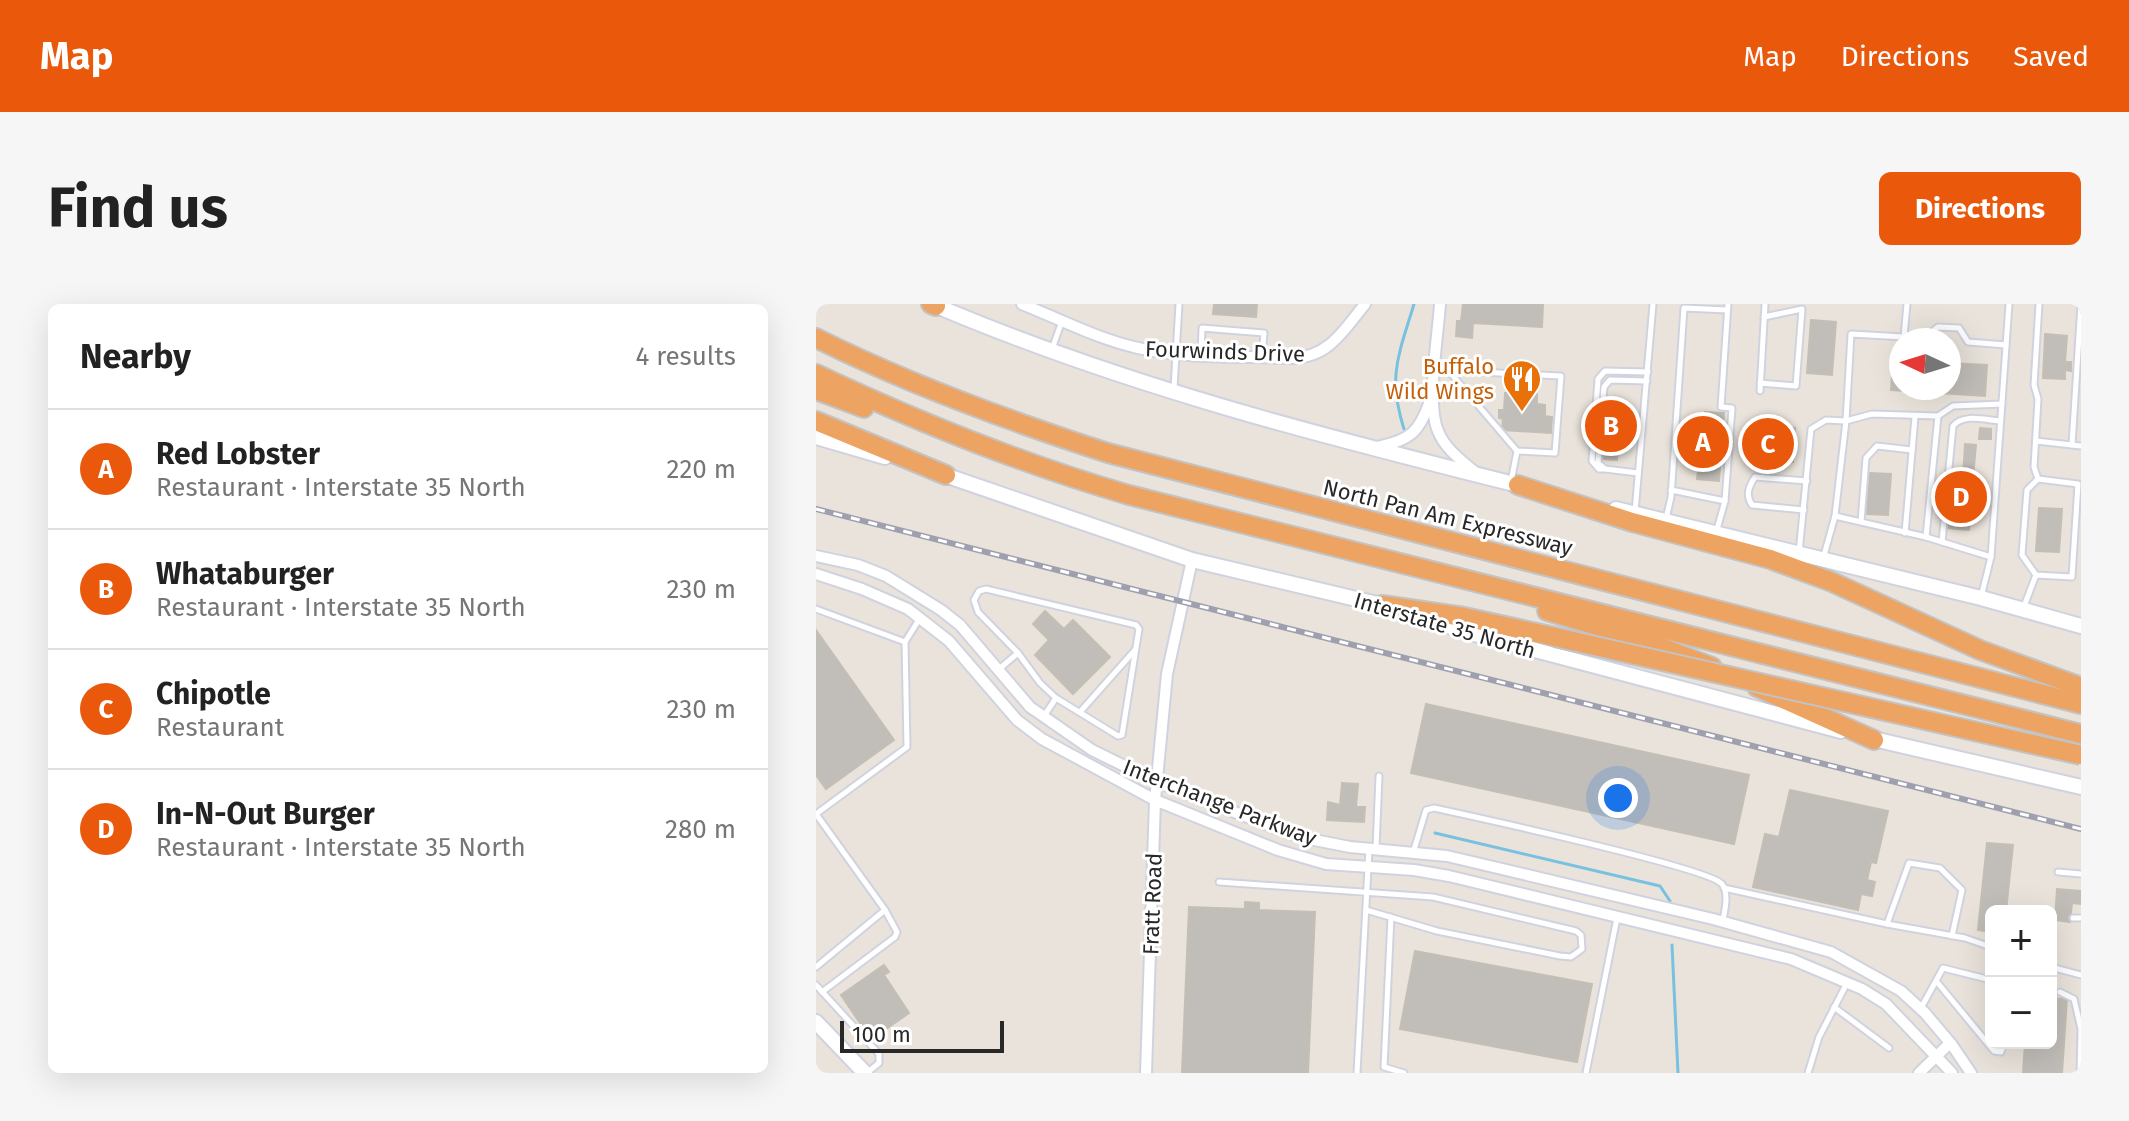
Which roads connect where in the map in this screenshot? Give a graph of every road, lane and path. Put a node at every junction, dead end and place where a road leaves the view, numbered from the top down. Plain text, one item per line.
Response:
1 (1022, 304) edge
2 (1179, 304) edge
3 (1365, 304) edge
4 (1440, 304) edge
5 (1653, 304) edge
6 (1765, 304) edge
7 (1907, 304) edge
8 (2009, 304) edge
9 (2039, 304) edge
10 (2081, 304) edge
11 (933, 305) edge
12 (1727, 307) edge
13 (1764, 317) junction
14 (1062, 321) junction
15 (1905, 328) edge
16 (1937, 328) edge
17 (1959, 328) edge
18 (1961, 331) edge
19 (1889, 336) edge
20 (816, 338) edge
21 (2006, 345) junction
22 (1051, 349) junction
23 (1176, 353) junction
24 (1201, 354) junction
25 (1262, 357) junction
26 (1435, 370) junction
27 (1448, 370) junction
28 (1648, 372) junction
29 (816, 374) edge
30 (1647, 381) junction
31 (816, 390) edge
32 (1434, 392) junction
33 (1174, 393) junction
34 (2002, 404) junction
35 (1938, 416) junction
36 (1915, 417) junction
37 (816, 421) edge
38 (1846, 421) junction
39 (2000, 421) junction
40 (936, 429) junction
41 (816, 437) edge
42 (2036, 441) junction
43 (2072, 445) junction
44 (2081, 446) edge
45 (1373, 448) junction
46 (1912, 450) junction
47 (1517, 451) junction
48 (1605, 469) junction
49 (1638, 473) junction
50 (946, 475) junction
51 (1478, 475) junction
52 (2038, 479) junction
53 (1807, 481) junction
54 (2080, 483) edge
55 (1514, 484) junction
56 (1671, 490) junction
57 (1725, 501) junction
58 (1804, 510) junction
59 (1635, 513) junction
60 (1835, 516) junction
61 (1665, 522) junction
62 (1861, 522) junction
63 (1905, 533) junction
64 (1716, 534) junction
65 (1926, 537) junction
66 (1942, 542) junction
67 (1799, 554) junction
68 (816, 556) edge
69 (1991, 557) junction
70 (1192, 560) junction
71 (1823, 560) junction
72 (1423, 570) junction
73 (2036, 575) junction
74 (817, 576) edge
75 (2072, 577) junction
76 (2081, 578) edge
77 (1981, 598) junction
78 (1382, 605) junction
79 (816, 609) edge
80 (2023, 610) junction
81 (920, 618) junction
82 (2078, 624) edge
83 (905, 642) junction
84 (1136, 648) junction
85 (1018, 653) junction
86 (998, 671) junction
87 (2081, 687) edge
88 (1056, 698) junction
89 (2081, 704) edge
90 (1080, 712) junction
91 (1044, 716) junction
92 (2081, 734) edge
93 (1874, 740) junction
94 (2081, 755) edge
95 (1379, 776) dead end
96 (2081, 779) edge
97 (1157, 782) junction
98 (2063, 783) junction
99 (2081, 787) edge
100 (1155, 800) junction
101 (816, 814) edge
102 (1373, 849) junction
103 (1413, 853) junction
104 (1368, 868) junction
105 (2058, 872) dead end
106 (2081, 874) edge
107 (1219, 882) dead end
108 (1724, 888) junction
109 (1368, 891) junction
110 (885, 910) junction
111 (1366, 910) junction
112 (1391, 917) junction
113 (1617, 918) junction
114 (2073, 918) dead end
115 (2081, 918) edge
116 (1723, 921) junction
117 (1887, 924) junction
118 (1952, 936) junction
119 (1985, 945) edge
120 (816, 967) edge
121 (2057, 969) edge
122 (2081, 975) edge
123 (1985, 978) edge
124 (1937, 982) junction
125 (1847, 983) junction
126 (816, 985) edge
127 (822, 992) junction
128 (2060, 992) dead end
129 (1834, 1007) junction
130 (1921, 1009) junction
131 (816, 1022) edge
132 (1985, 1040) edge
133 (1950, 1043) junction
134 (1889, 1048) dead end
135 (1936, 1056) junction
136 (866, 1073) edge
137 (1146, 1073) edge
138 (1357, 1073) edge
139 (1404, 1073) edge
140 (1586, 1073) edge
141 (1808, 1073) edge
142 (1919, 1073) edge
143 (1952, 1073) edge
144 (1971, 1073) edge
145 (2080, 1073) edge

1 - 14 street, Fourwinds Drive
2 - 23 lane
3 - 25 street, Fourwinds Drive
4 - 26 street
5 - 28 lane
6 - 13 lane
7 - 15 lane
8 - 21 lane
9 - 42 lane
10 - 43 lane
11 - 22 main road
12 - 56 lane
12 - 57 lane
13 - 13 lane
14 - 22 lane
14 - 23 street, Fourwinds Drive
16 - 17 lane
18 - 21 lane
19 - 38 lane
20 - 89 highway, North Pan Am Expressway
21 - 34 lane
22 - 33 main road
23 - 24 street, Fourwinds Drive
23 - 33 lane
24 - 25 street, Fourwinds Drive
24 - 25 lane
26 - 27 lane
26 - 32 street
27 - 47 lane
27 - 47 lane
28 - 30 lane
28 - 48 lane
29 - 40 highway
30 - 48 lane
30 - 49 lane
31 - 40 highway
32 - 45 street
32 - 51 street
33 - 45 main road
34 - 35 lane
34 - 39 lane
35 - 36 lane
35 - 65 lane
36 - 38 lane
36 - 46 lane
37 - 50 highway
38 - 53 lane
38 - 60 lane
39 - 66 lane
39 - 69 lane
40 - 72 highway
41 - 50 main road, Interstate 35 North
42 - 43 lane
42 - 52 lane
43 - 44 lane
45 - 51 main road
46 - 62 lane
46 - 63 lane
47 - 55 lane
48 - 49 lane
49 - 59 lane
50 - 70 main road, Interstate 35 North
51 - 55 main road
52 - 54 lane
52 - 73 lane
53 - 58 lane
53 - 58 lane
54 - 75 lane
55 - 59 main road
55 - 87 highway
56 - 57 lane
56 - 61 lane
57 - 64 lane
58 - 67 lane
59 - 61 main road
60 - 62 lane
60 - 71 lane
61 - 64 main road
62 - 63 lane
63 - 65 lane
64 - 67 main road
65 - 66 lane
66 - 69 lane
67 - 71 main road
68 - 86 street, Interchange Parkway
69 - 77 lane
70 - 78 main road, Interstate 35 North
70 - 97 street, Fratt Road
71 - 77 main road
72 - 92 highway
72 - 93 highway
73 - 75 lane
73 - 80 lane
74 - 81 street, Interchange Parkway
75 - 76 lane
77 - 80 main road
78 - 93 main road, Interstate 35 North
78 - 94 highway, bridge
79 - 83 lane
80 - 82 main road
81 - 83 lane
81 - 100 street, Interchange Parkway
83 - 101 lane
84 - 85 lane
84 - 90 lane
84 - 90 lane
85 - 86 lane
85 - 88 lane
86 - 91 street, Interchange Parkway
88 - 90 lane
88 - 91 lane
91 - 97 street, Interchange Parkway
93 - 98 main road, Interstate 35 North
95 - 102 lane
96 - 98 main road
97 - 100 street, Fratt Road
97 - 102 street, Interchange Parkway
98 - 99 main road, Interstate 35 North
100 - 104 street, Interchange Parkway
100 - 137 street, Fratt Road
101 - 110 lane
102 - 103 street, Interchange Parkway
102 - 104 lane
103 - 108 lane
103 - 116 street, Interchange Parkway
104 - 109 lane
104 - 113 street, Interchange Parkway
105 - 106 lane
107 - 109 lane
108 - 116 lane
108 - 117 lane
109 - 111 lane
109 - 112 lane
110 - 120 lane
110 - 127 lane
111 - 112 lane
111 - 138 lane
112 - 139 lane
113 - 125 street, Interchange Parkway
113 - 140 lane
114 - 115 lane
116 - 130 street, Interchange Parkway
117 - 118 lane
117 - 118 lane
118 - 119 lane
121 - 122 lane
123 - 124 lane
124 - 130 lane
124 - 132 lane
125 - 129 lane
125 - 135 street, Interchange Parkway
126 - 127 lane
127 - 136 lane
128 - 145 lane
129 - 134 lane
129 - 141 lane
130 - 133 street, Interchange Parkway
131 - 136 main road
133 - 135 street
133 - 144 street, Interchange Parkway
135 - 142 street
135 - 143 street, Interchange Parkway

